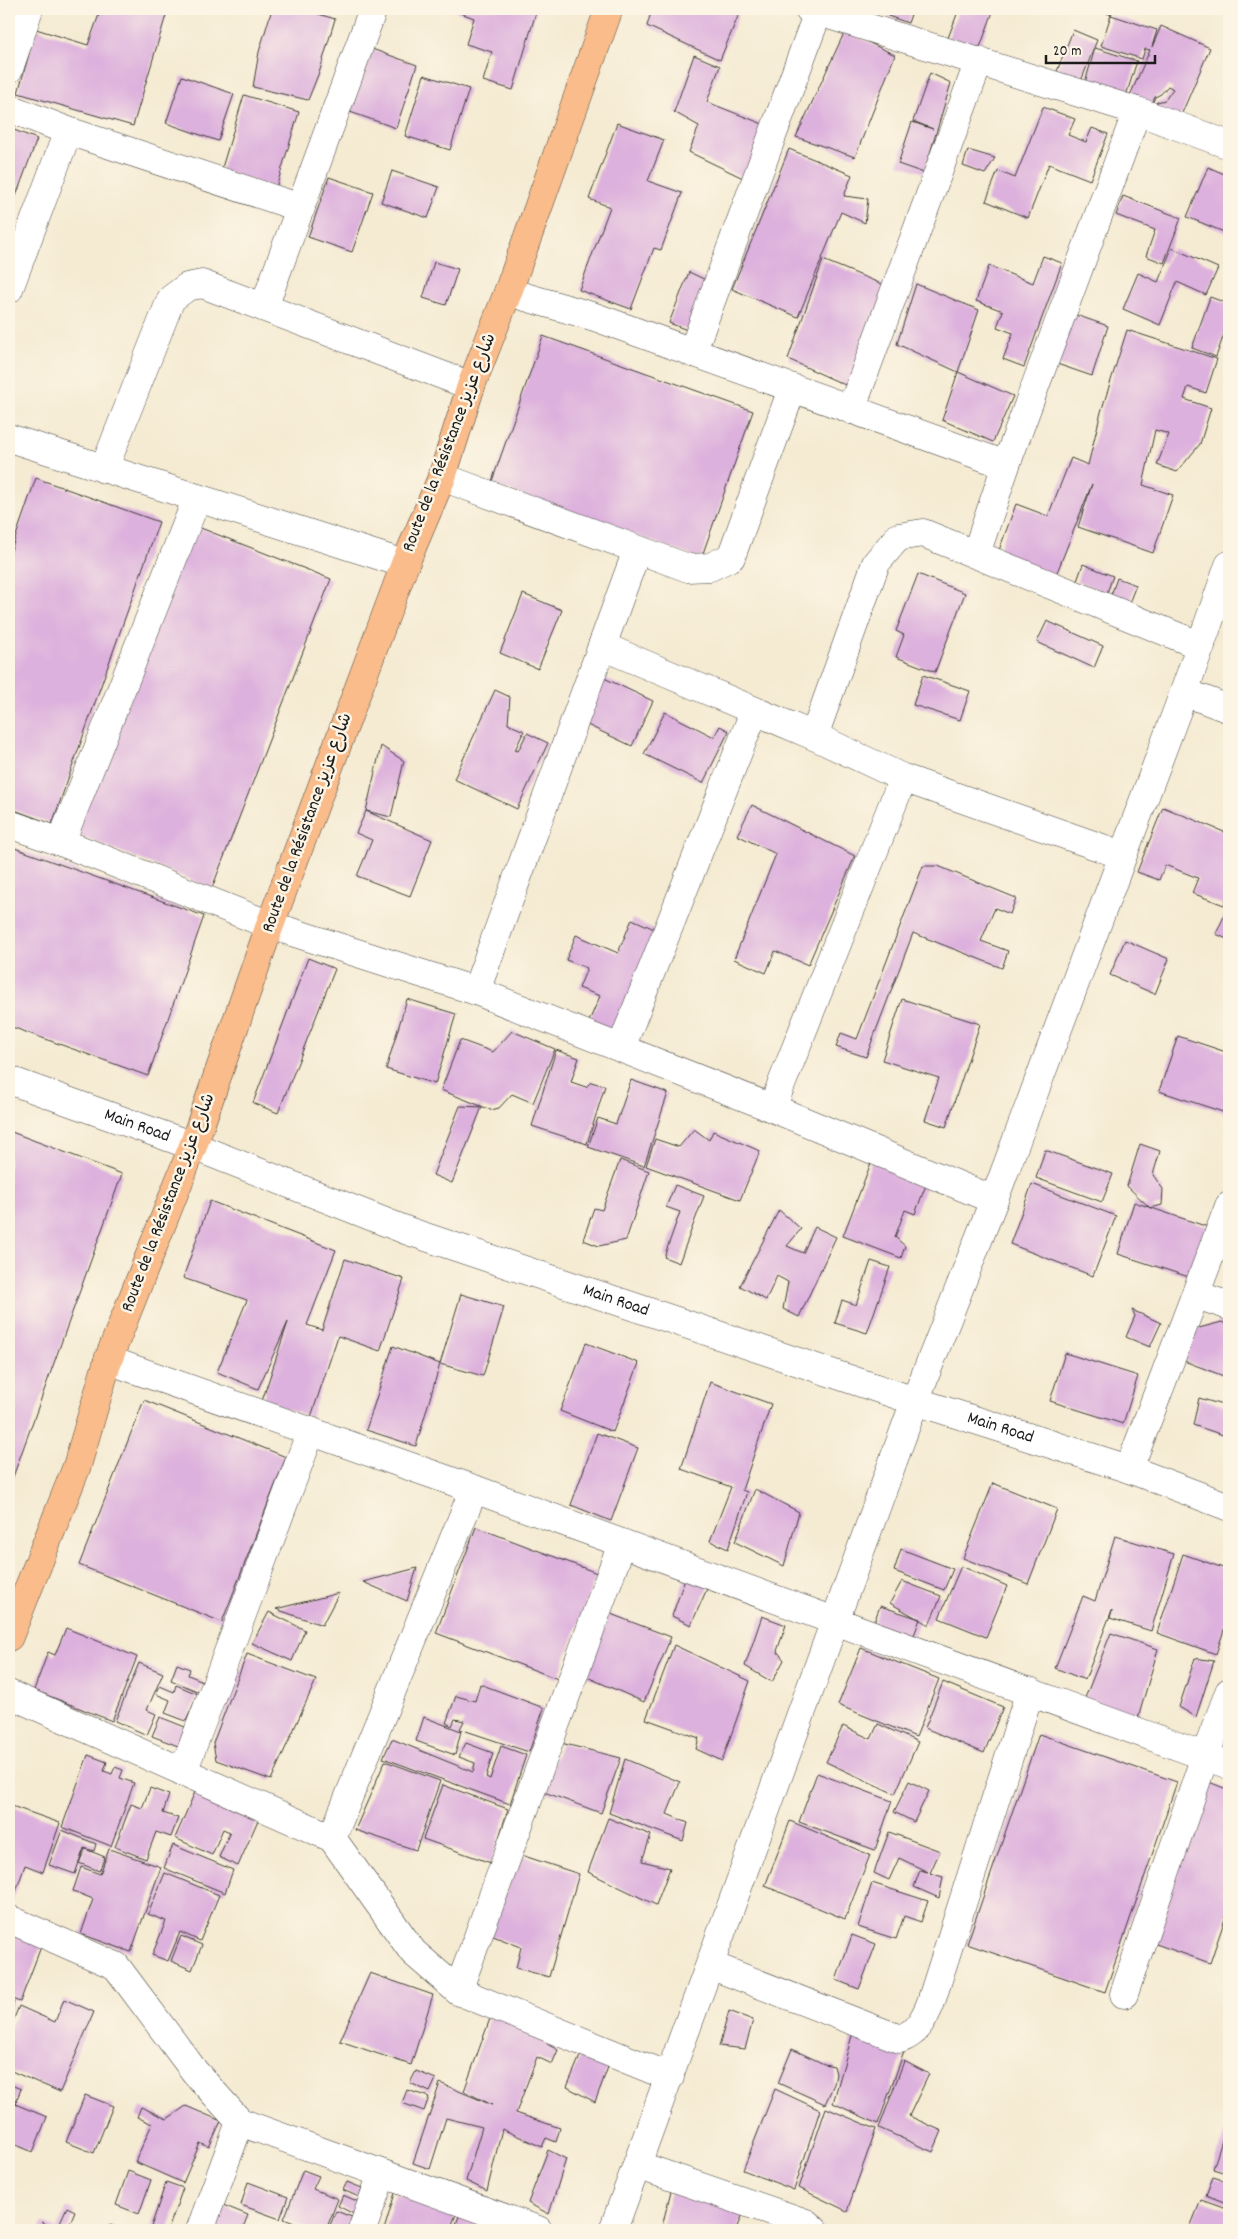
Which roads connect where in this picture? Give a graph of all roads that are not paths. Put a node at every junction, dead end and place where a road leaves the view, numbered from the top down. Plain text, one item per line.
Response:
1 (29, 9) edge
2 (373, 9) edge
3 (609, 9) edge
4 (814, 10) edge
5 (979, 61) junction
6 (9, 69) edge
7 (9, 108) edge
8 (1137, 111) junction
9 (68, 131) junction
10 (1229, 145) edge
11 (301, 208) junction
12 (9, 289) edge
13 (508, 292) junction
14 (264, 307) junction
15 (692, 353) junction
16 (471, 386) junction
17 (792, 389) junction
18 (851, 410) junction
19 (9, 438) edge
20 (1006, 465) junction
21 (104, 469) junction
22 (442, 476) junction
23 (196, 498) junction
24 (638, 550) junction
25 (976, 554) junction
26 (405, 564) junction
27 (1229, 565) edge
28 (602, 646) junction
29 (1201, 646) junction
30 (1184, 692) junction
31 (1229, 709) edge
32 (754, 712) junction
33 (814, 736) junction
34 (903, 778) junction
35 (9, 824) edge
36 (61, 842) junction
37 (1122, 855) junction
38 (270, 925) junction
39 (476, 991) junction
40 (621, 1048) junction
41 (9, 1080) edge
42 (772, 1108) junction
43 (193, 1146) junction
44 (994, 1200) junction
45 (1229, 1206) edge
46 (1197, 1295) junction
47 (1229, 1306) edge
48 (108, 1360) junction
49 (915, 1401) junction
50 (312, 1431) junction
51 (1129, 1469) junction
52 (474, 1489) junction
53 (1229, 1507) edge
54 (622, 1543) junction
55 (834, 1622) junction
56 (9, 1637) edge
57 (1030, 1691) junction
58 (1229, 1692) edge
59 (9, 1694) edge
60 (1217, 1760) edge
61 (183, 1772) junction
62 (332, 1838) junction
63 (9, 1919) edge
64 (710, 1965) junction
65 (458, 1991) junction
66 (1124, 1994) dead end
67 (670, 2077) junction
68 (240, 2122) junction
69 (637, 2165) junction
70 (382, 2174) junction
71 (200, 2230) edge
72 (362, 2230) edge
73 (538, 2230) edge
74 (614, 2230) edge
75 (814, 2230) edge

1 - 6 street
2 - 11 street
3 - 13 main road, Route de la Résistance شارع عزيز
4 - 5 street
4 - 15 street
5 - 8 street
5 - 18 street
7 - 9 street
8 - 10 street
8 - 20 street
9 - 11 street
9 - 12 street
11 - 14 street
13 - 15 street
13 - 16 main road, Route de la Résistance شارع عزيز
14 - 16 street
14 - 21 street
15 - 17 street
16 - 22 main road, Route de la Résistance شارع عزيز
17 - 18 street
17 - 24 street
18 - 20 street
19 - 21 street
20 - 25 street
21 - 23 street
22 - 24 street
22 - 26 main road, Route de la Résistance شارع عزيز
23 - 26 street
23 - 36 street
24 - 28 street
25 - 29 street
25 - 33 street
26 - 38 main road, Route de la Résistance شارع عزيز
27 - 29 street
28 - 32 street
28 - 39 street
29 - 30 street
30 - 31 street
30 - 37 street
32 - 33 street
32 - 40 street
33 - 34 street
34 - 37 street
34 - 42 street
35 - 36 street
36 - 38 street
37 - 44 street
38 - 39 street
38 - 43 main road, Route de la Résistance شارع عزيز
39 - 40 street
40 - 42 street
41 - 43 street, Main Road
42 - 44 street
43 - 48 main road, Route de la Résistance شارع عزيز
43 - 49 street, Main Road
44 - 49 street
45 - 46 street
46 - 47 street
46 - 51 street
48 - 50 street
48 - 56 main road, Route de la Résistance شارع عزيز
49 - 51 street, Main Road
49 - 55 street
50 - 52 street
50 - 61 street
51 - 53 street, Main Road
52 - 54 street
52 - 62 street
54 - 55 street
54 - 65 street
55 - 57 street
55 - 64 street
57 - 60 street
57 - 64 street
58 - 60 street
59 - 61 street
60 - 66 street
61 - 62 street
62 - 65 street
63 - 68 street
64 - 67 street
65 - 67 street
67 - 69 street
68 - 70 street
68 - 71 street
69 - 74 street
69 - 75 street
70 - 72 street
70 - 73 street

